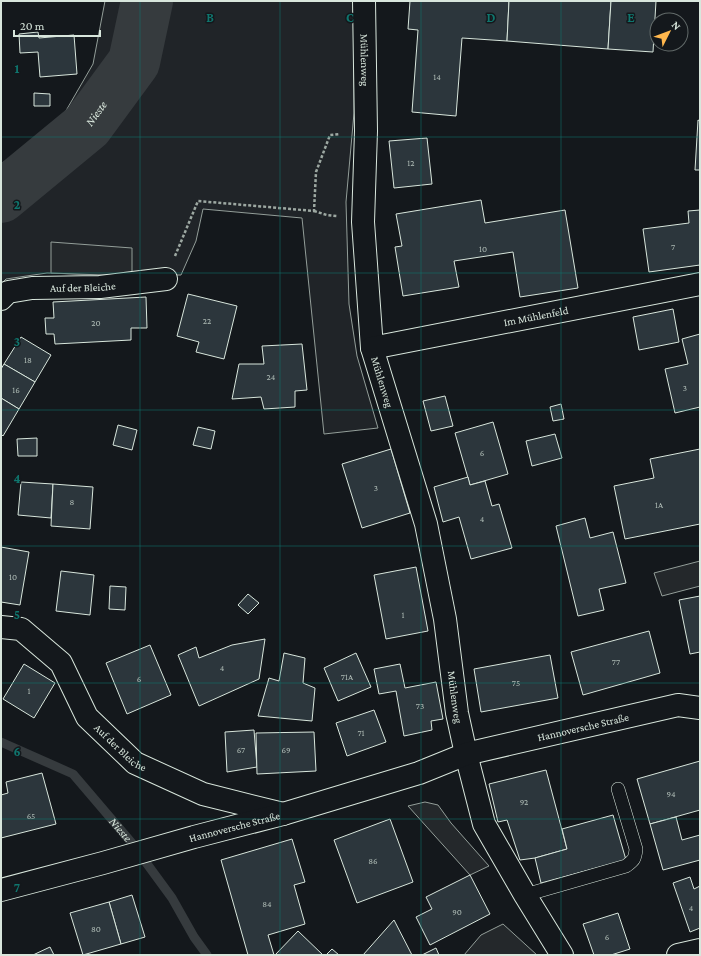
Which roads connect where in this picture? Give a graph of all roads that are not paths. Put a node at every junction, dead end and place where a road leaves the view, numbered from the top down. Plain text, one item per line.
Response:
1 (364, 1) edge
2 (166, 279) road end
3 (700, 284) edge
4 (1, 299) edge
5 (372, 348) junction
6 (1, 627) edge
7 (700, 708) edge
8 (466, 754) junction
9 (618, 789) dead end
10 (283, 814) junction
11 (1, 890) edge
12 (525, 895) junction
13 (700, 950) edge
14 (562, 955) edge
15 (678, 955) edge

1 - 5 street, Mühlenweg
2 - 4 street, Auf der Bleiche
3 - 5 street, Im Mühlenfeld
5 - 8 street, Mühlenweg
6 - 10 street, Auf der Bleiche
7 - 8 street, Hannoversche Straße
8 - 10 street, Hannoversche Straße
8 - 12 street
9 - 12 lane
10 - 11 street, Hannoversche Straße
12 - 14 street
13 - 15 street

